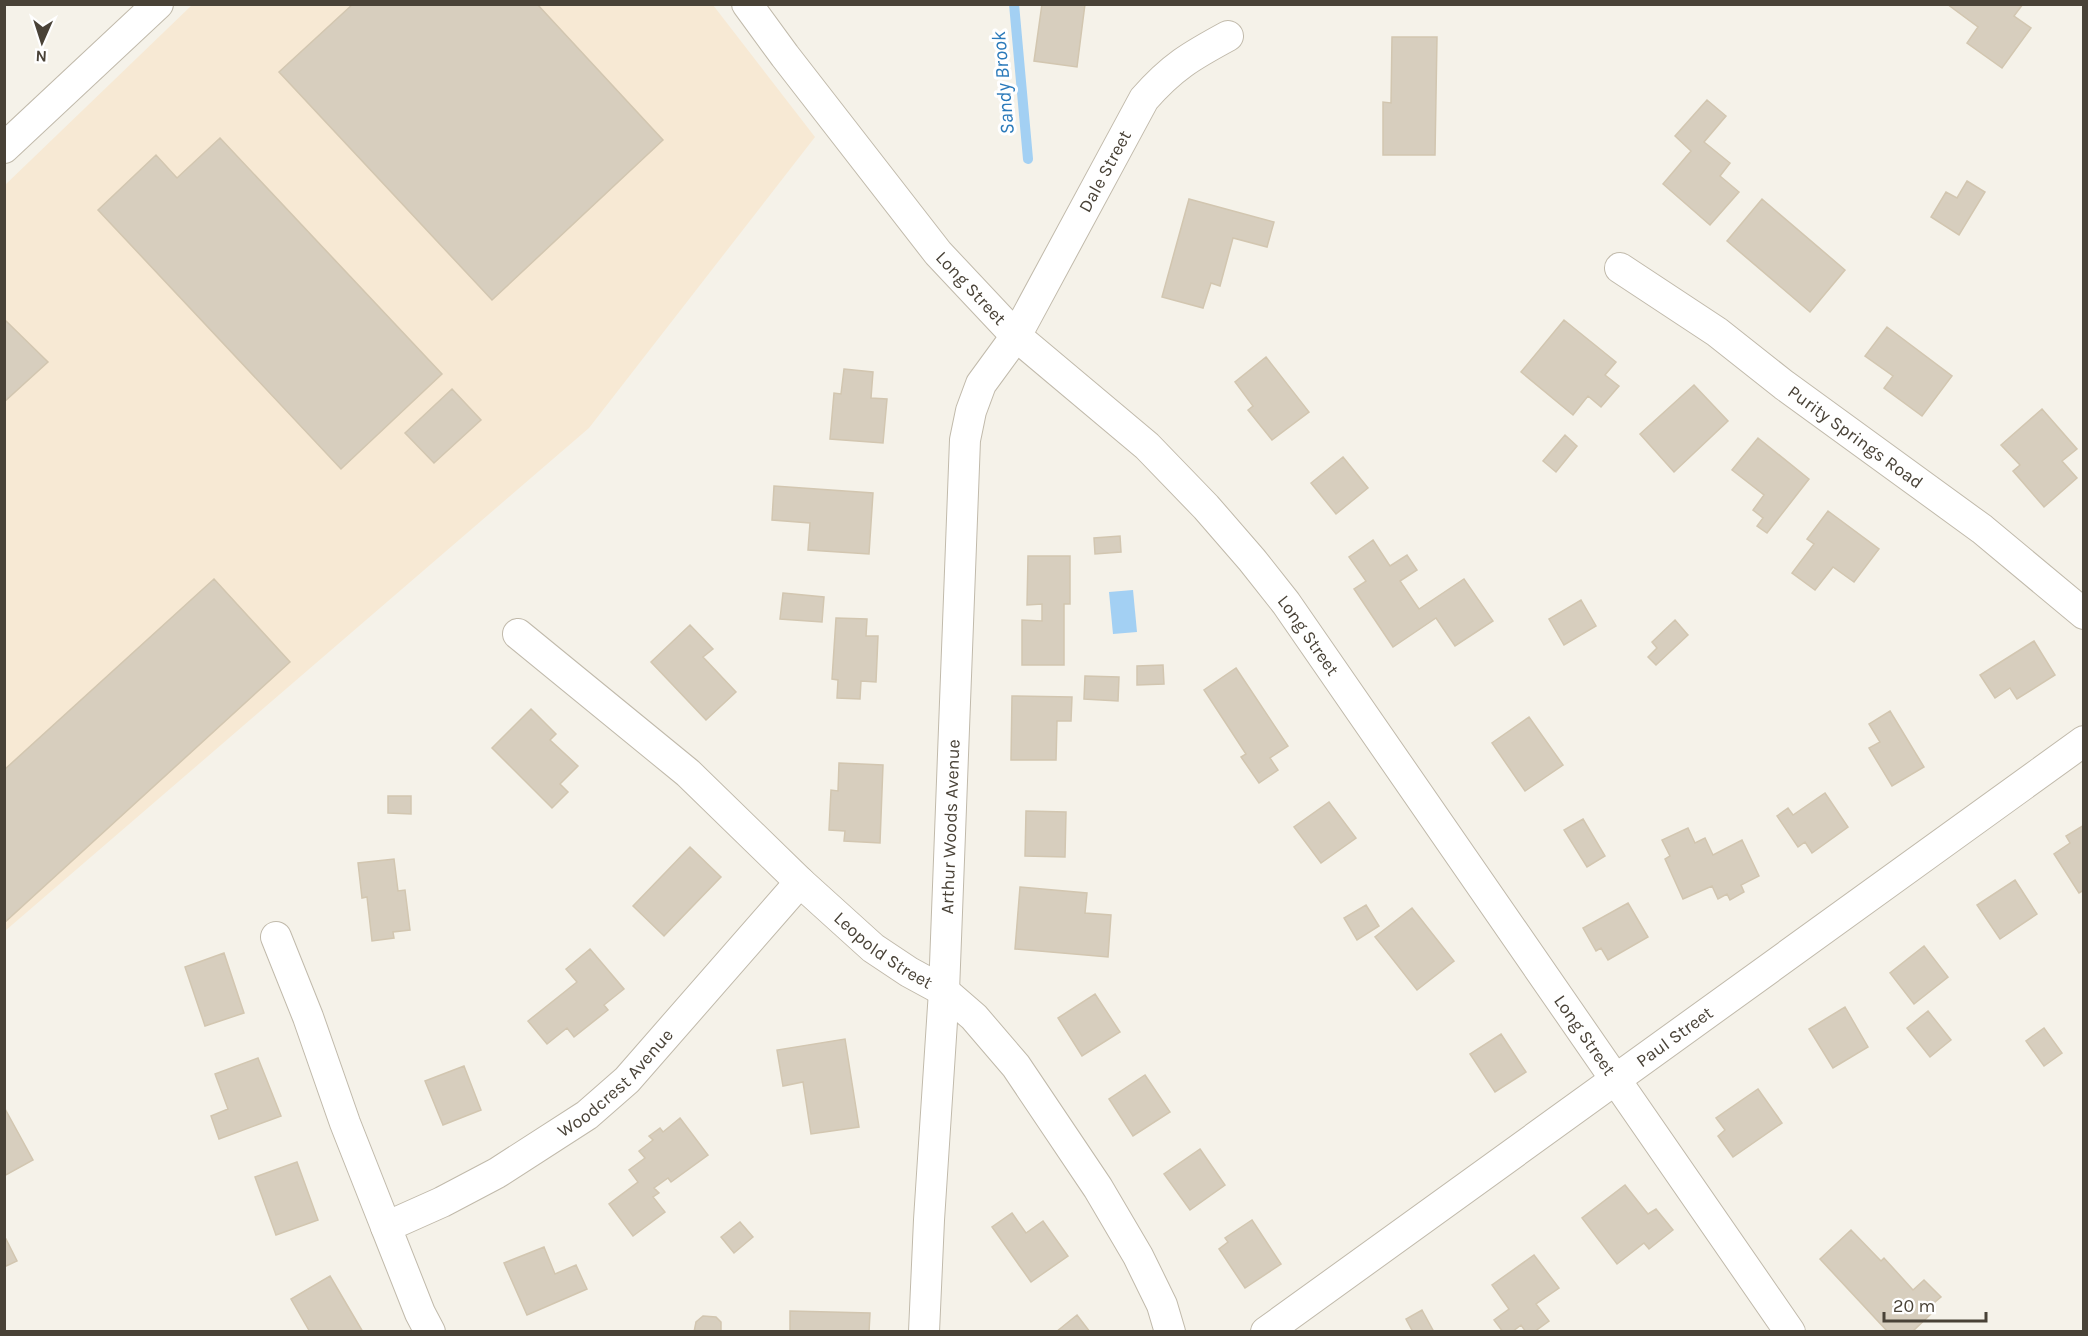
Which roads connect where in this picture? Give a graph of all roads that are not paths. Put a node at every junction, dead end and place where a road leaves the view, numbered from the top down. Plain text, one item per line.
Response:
1 (158, 4) edge
2 (747, 4) edge
3 (1228, 36) dead end
4 (4, 148) edge
5 (1620, 267) dead end
6 (1016, 336) junction
7 (2084, 614) edge
8 (518, 634) dead end
9 (2084, 741) edge
10 (800, 882) junction
11 (276, 937) dead end
12 (944, 991) junction
13 (1616, 1078) junction
14 (386, 1227) junction
15 (430, 1332) edge
16 (924, 1332) edge
17 (1170, 1332) edge
18 (1266, 1332) edge
19 (1790, 1332) edge

1 - 4 street
2 - 6 street, Long Street
3 - 6 street, Dale Street
5 - 7 street, Purity Springs Road
6 - 12 street, Arthur Woods Avenue
6 - 13 street, Long Street
8 - 10 street, Leopold Street
9 - 13 street, Paul Street
10 - 12 street, Leopold Street
10 - 14 street, Woodcrest Avenue
11 - 14 street
12 - 16 street, Arthur Woods Avenue
12 - 17 street, Leopold Street
13 - 18 street, Paul Street
13 - 19 street, Long Street
14 - 15 street

